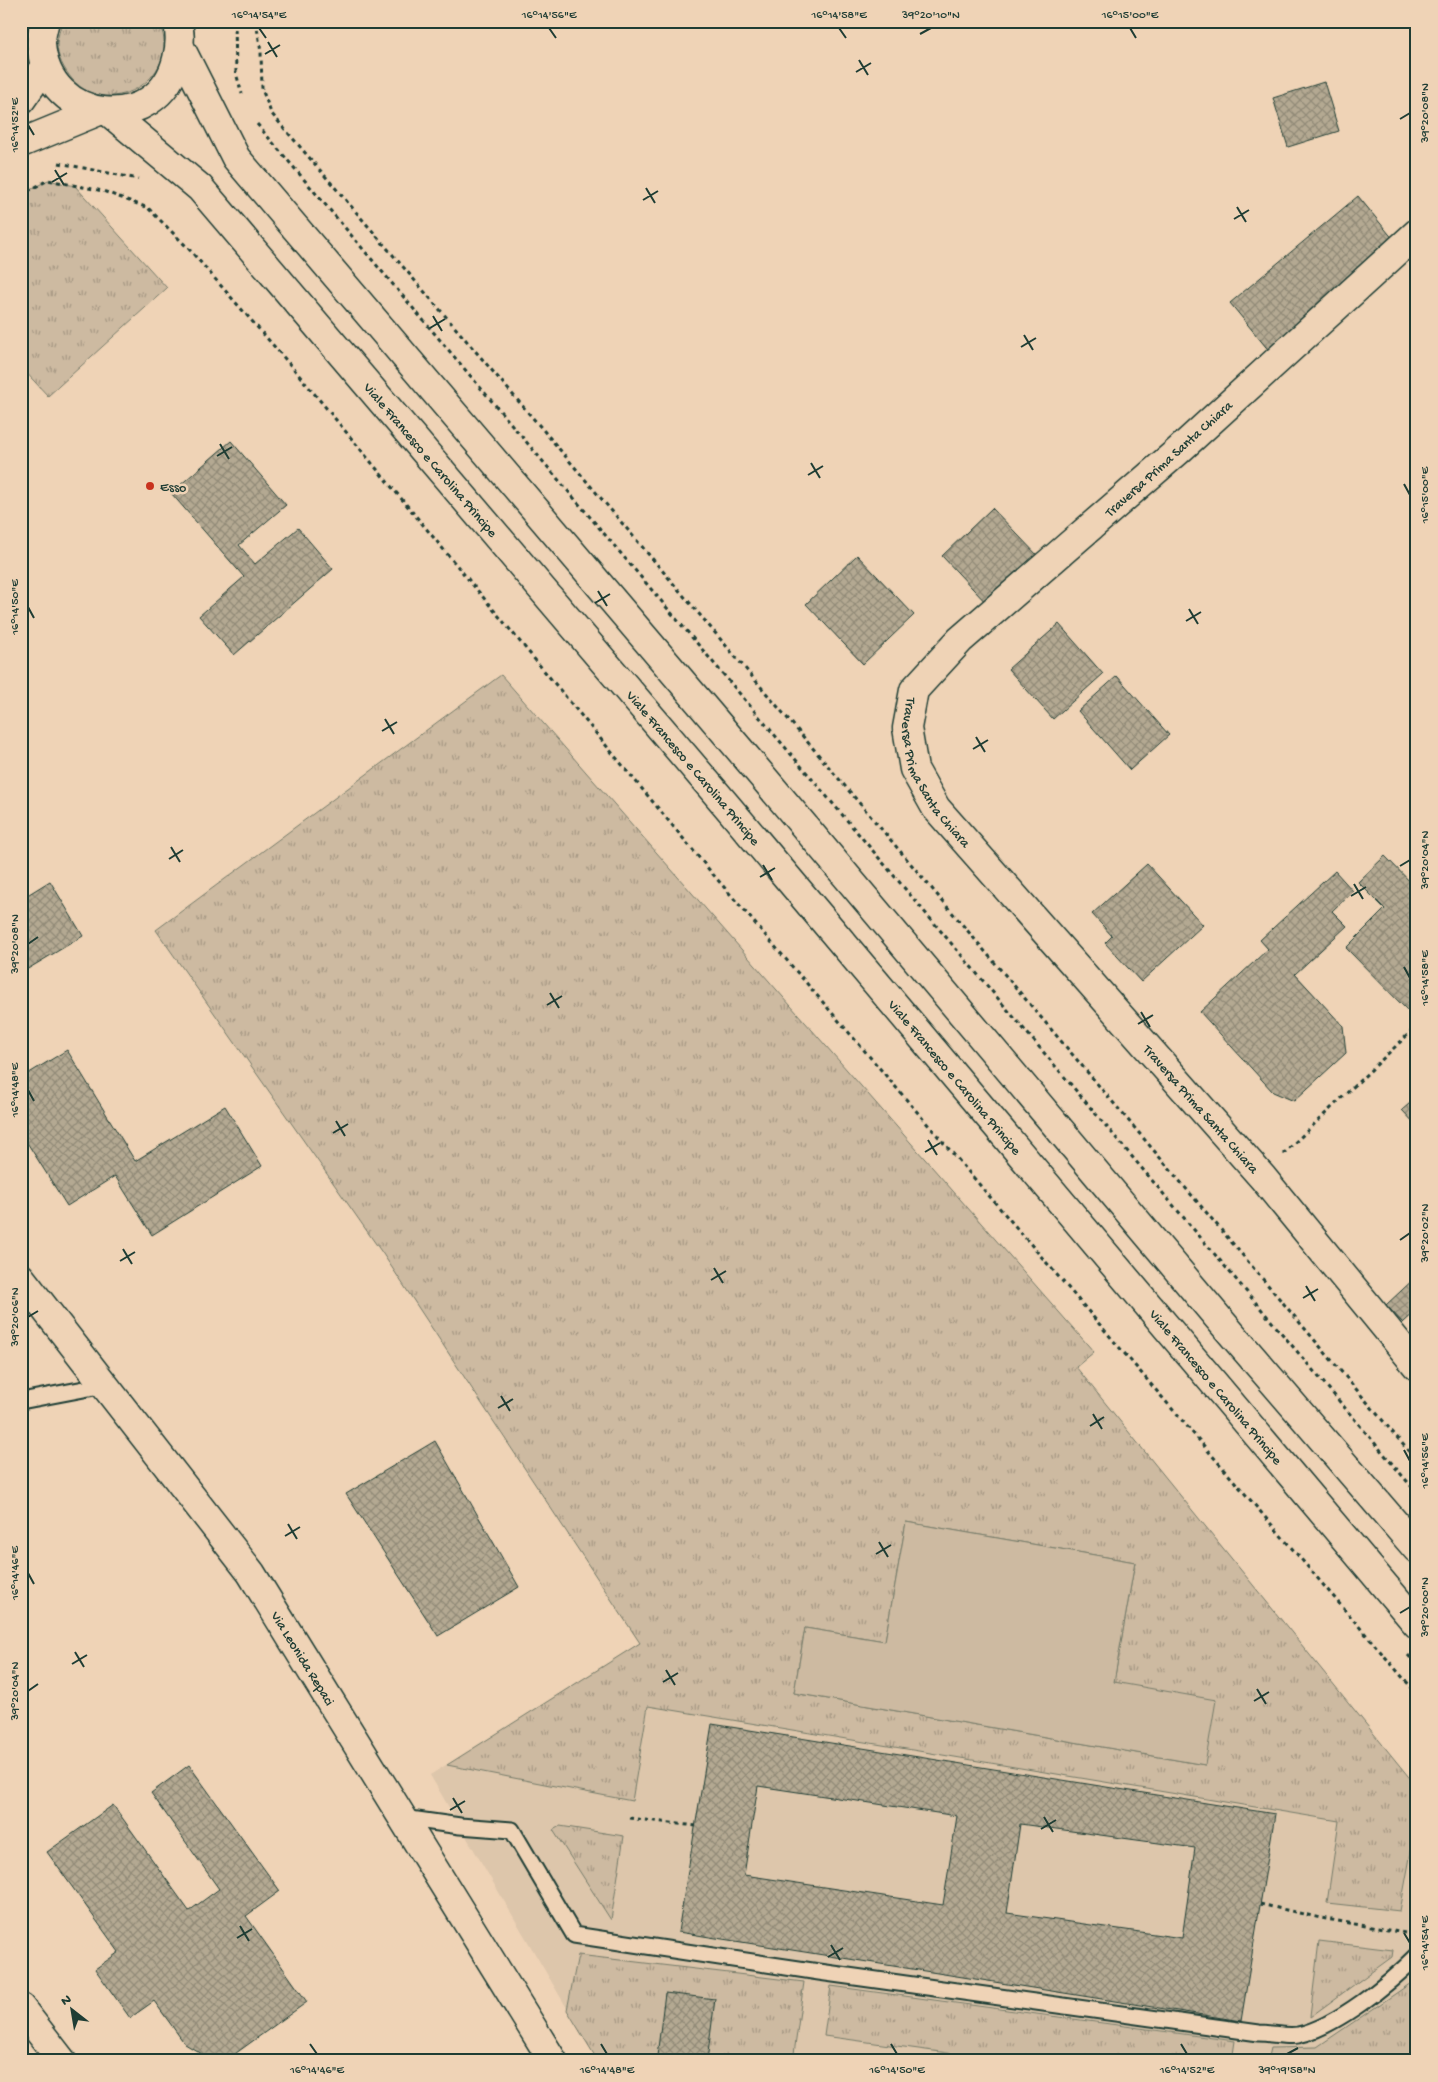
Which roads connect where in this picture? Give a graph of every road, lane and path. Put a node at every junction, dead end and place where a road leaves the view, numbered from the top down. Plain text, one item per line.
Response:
1 (45, 21) edge
2 (235, 21) edge
3 (256, 21) edge
4 (182, 32) edge
5 (45, 66) junction
6 (21, 100) edge
7 (243, 100) dead end
8 (104, 111) junction
9 (255, 121) dead end
10 (21, 143) edge
11 (52, 162) dead end
12 (139, 179) dead end
13 (21, 195) edge
14 (1417, 233) edge
15 (1417, 1026) edge
16 (1278, 1158) dead end
17 (21, 1278) edge
18 (1417, 1366) edge
19 (105, 1385) junction
20 (21, 1401) edge
21 (1417, 1461) edge
22 (1417, 1493) edge
23 (1417, 1549) edge
24 (1417, 1624) edge
25 (1404, 1650) dead end
26 (1417, 1665) edge
27 (1417, 1694) edge
28 (403, 1818) junction
29 (629, 1818) dead end
30 (696, 1826) dead end
31 (1260, 1904) dead end
32 (1407, 1933) dead end
33 (1417, 1956) edge
34 (21, 2008) edge
35 (62, 2061) edge
36 (553, 2061) edge

1 - 5 street, Viale Francesco e Carolina Principe
2 - 7 path
3 - 21 path
4 - 8 street
4 - 23 street
5 - 6 street
5 - 8 street, Viale Francesco e Carolina Principe
8 - 10 street
8 - 24 street, Viale Francesco e Carolina Principe
9 - 22 path
11 - 12 path
13 - 27 path
14 - 18 street, Traversa Prima Santa Chiara
15 - 16 path
17 - 19 street, Via Leonida Repaci
19 - 20 lane
19 - 28 street, Via Leonida Repaci
25 - 26 path
28 - 33 lane
28 - 36 street, Via Leonida Repaci
29 - 30 path
31 - 32 path
34 - 35 street

